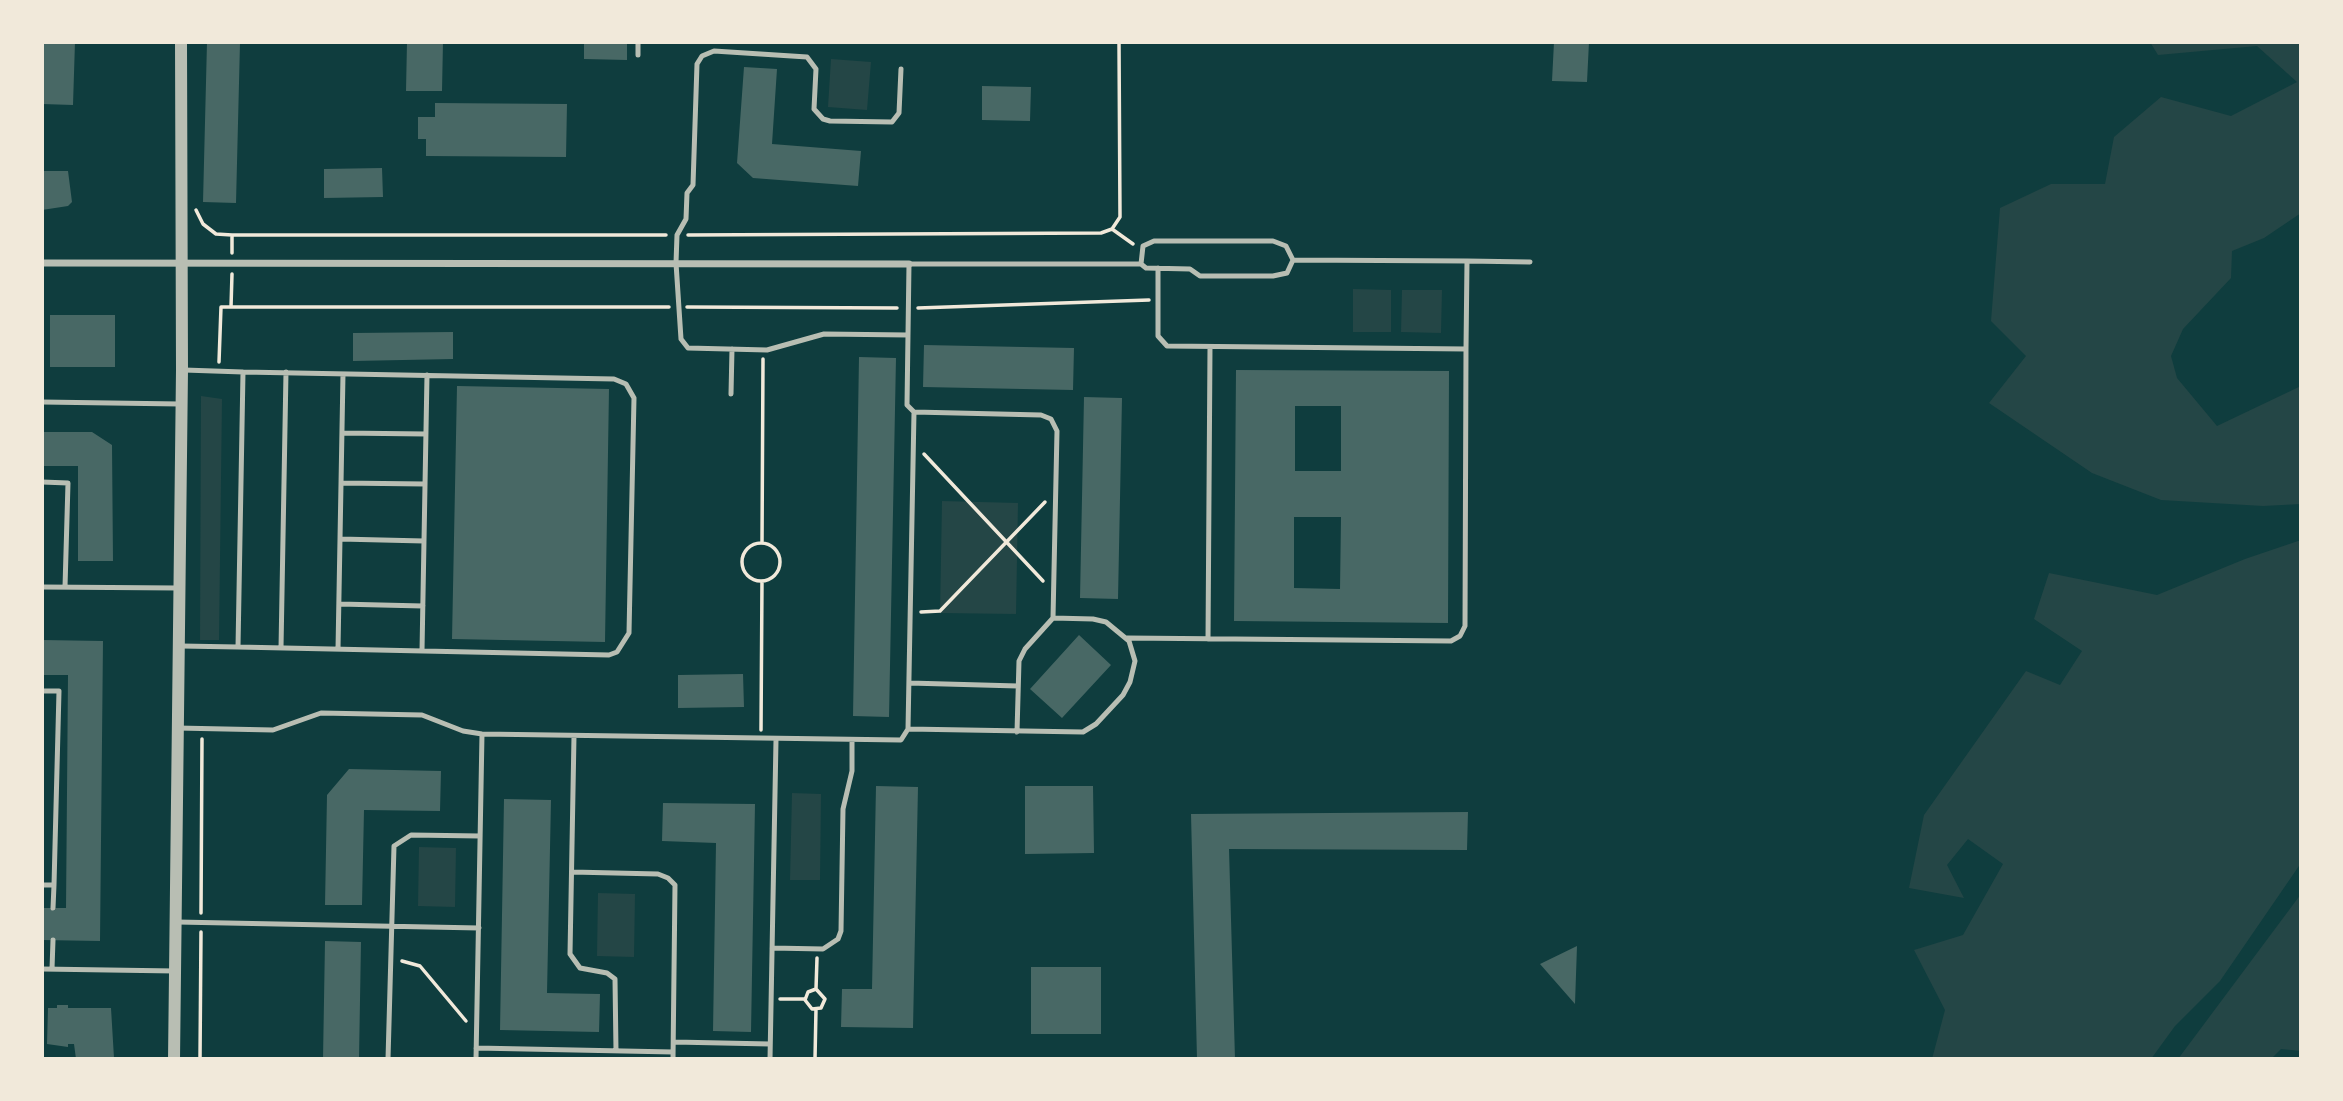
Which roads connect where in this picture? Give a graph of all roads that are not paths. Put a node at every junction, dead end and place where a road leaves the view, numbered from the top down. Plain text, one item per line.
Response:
1 (181, 42) edge
2 (638, 42) edge
3 (638, 55) dead end
4 (901, 69) dead end
5 (1293, 260) junction
6 (1467, 261) junction
7 (1530, 262) dead end
8 (42, 263) edge
9 (676, 263) junction
10 (182, 264) junction
11 (909, 264) junction
12 (1141, 264) junction
13 (1158, 268) junction
14 (908, 335) junction
15 (1210, 347) junction
16 (732, 349) junction
17 (1466, 349) junction
18 (182, 370) junction
19 (243, 372) junction
20 (286, 372) junction
21 (343, 374) junction
22 (427, 375) junction
23 (731, 394) dead end
24 (42, 402) edge
25 (180, 404) junction
26 (914, 412) junction
27 (342, 433) junction
28 (426, 434) junction
29 (42, 482) edge
30 (341, 483) junction
31 (425, 484) junction
32 (340, 539) junction
33 (424, 541) junction
34 (42, 587) edge
35 (65, 587) junction
36 (178, 588) junction
37 (338, 604) junction
38 (423, 606) junction
39 (1053, 618) junction
40 (1127, 639) junction
41 (1208, 639) junction
42 (178, 646) junction
43 (238, 647) junction
44 (281, 648) junction
45 (338, 649) junction
46 (422, 651) junction
47 (909, 683) junction
48 (1018, 686) junction
49 (42, 691) edge
50 (177, 728) junction
51 (908, 729) junction
52 (1017, 732) junction
53 (482, 734) junction
54 (574, 736) junction
55 (776, 740) junction
56 (852, 741) junction
57 (480, 836) junction
58 (572, 872) junction
59 (42, 885) edge
60 (54, 885) junction
61 (53, 908) dead end
62 (175, 922) junction
63 (390, 926) junction
64 (479, 928) junction
65 (53, 940) dead end
66 (772, 948) junction
67 (42, 969) edge
68 (52, 969) junction
69 (174, 971) junction
70 (674, 1042) junction
71 (770, 1044) junction
72 (476, 1048) junction
73 (557, 1050) junction
74 (616, 1051) junction
75 (673, 1056) edge
76 (174, 1059) edge
77 (388, 1059) edge
78 (476, 1059) edge
79 (557, 1059) edge
80 (770, 1059) edge

1 - 10 street
2 - 3 lane
4 - 9 lane
5 - 6 lane
5 - 12 lane
5 - 13 lane
6 - 7 lane
6 - 17 lane
8 - 10 street
9 - 10 street
9 - 11 street
9 - 16 lane
10 - 18 street
11 - 12 lane
11 - 14 lane
12 - 13 lane
13 - 15 lane
14 - 16 lane
14 - 26 lane
15 - 17 lane
15 - 41 lane
16 - 23 lane
17 - 41 lane
18 - 19 lane
18 - 25 street
19 - 20 lane
19 - 43 lane
20 - 21 lane
20 - 44 lane
21 - 22 lane
21 - 27 lane
22 - 28 lane
22 - 46 lane
24 - 25 lane
25 - 36 street
26 - 39 lane
26 - 47 lane
27 - 28 lane
27 - 30 lane
28 - 31 lane
29 - 35 lane
30 - 31 lane
30 - 32 lane
31 - 33 lane
32 - 33 lane
32 - 37 lane
33 - 38 lane
34 - 35 lane
35 - 36 lane
36 - 42 street
37 - 38 lane
37 - 45 lane
38 - 46 lane
39 - 40 lane
39 - 48 lane
40 - 41 lane
40 - 52 lane
42 - 43 lane
42 - 50 street
43 - 44 lane
44 - 45 lane
45 - 46 lane
47 - 48 lane
47 - 51 lane
48 - 52 lane
49 - 60 lane
50 - 53 lane
50 - 62 street
51 - 52 lane
51 - 56 lane
53 - 54 lane
53 - 57 lane
54 - 55 lane
54 - 58 lane
55 - 56 lane
55 - 66 lane
56 - 66 lane
57 - 63 lane
57 - 64 lane
58 - 70 lane
58 - 74 lane
59 - 60 lane
60 - 61 lane
62 - 63 lane
62 - 69 street
63 - 64 lane
63 - 77 lane
64 - 72 lane
65 - 68 lane
66 - 71 lane
67 - 68 lane
68 - 69 lane
69 - 76 street
70 - 71 lane
70 - 75 lane
71 - 80 lane
72 - 73 lane
72 - 78 lane
73 - 74 lane
73 - 79 lane
74 - 75 lane

